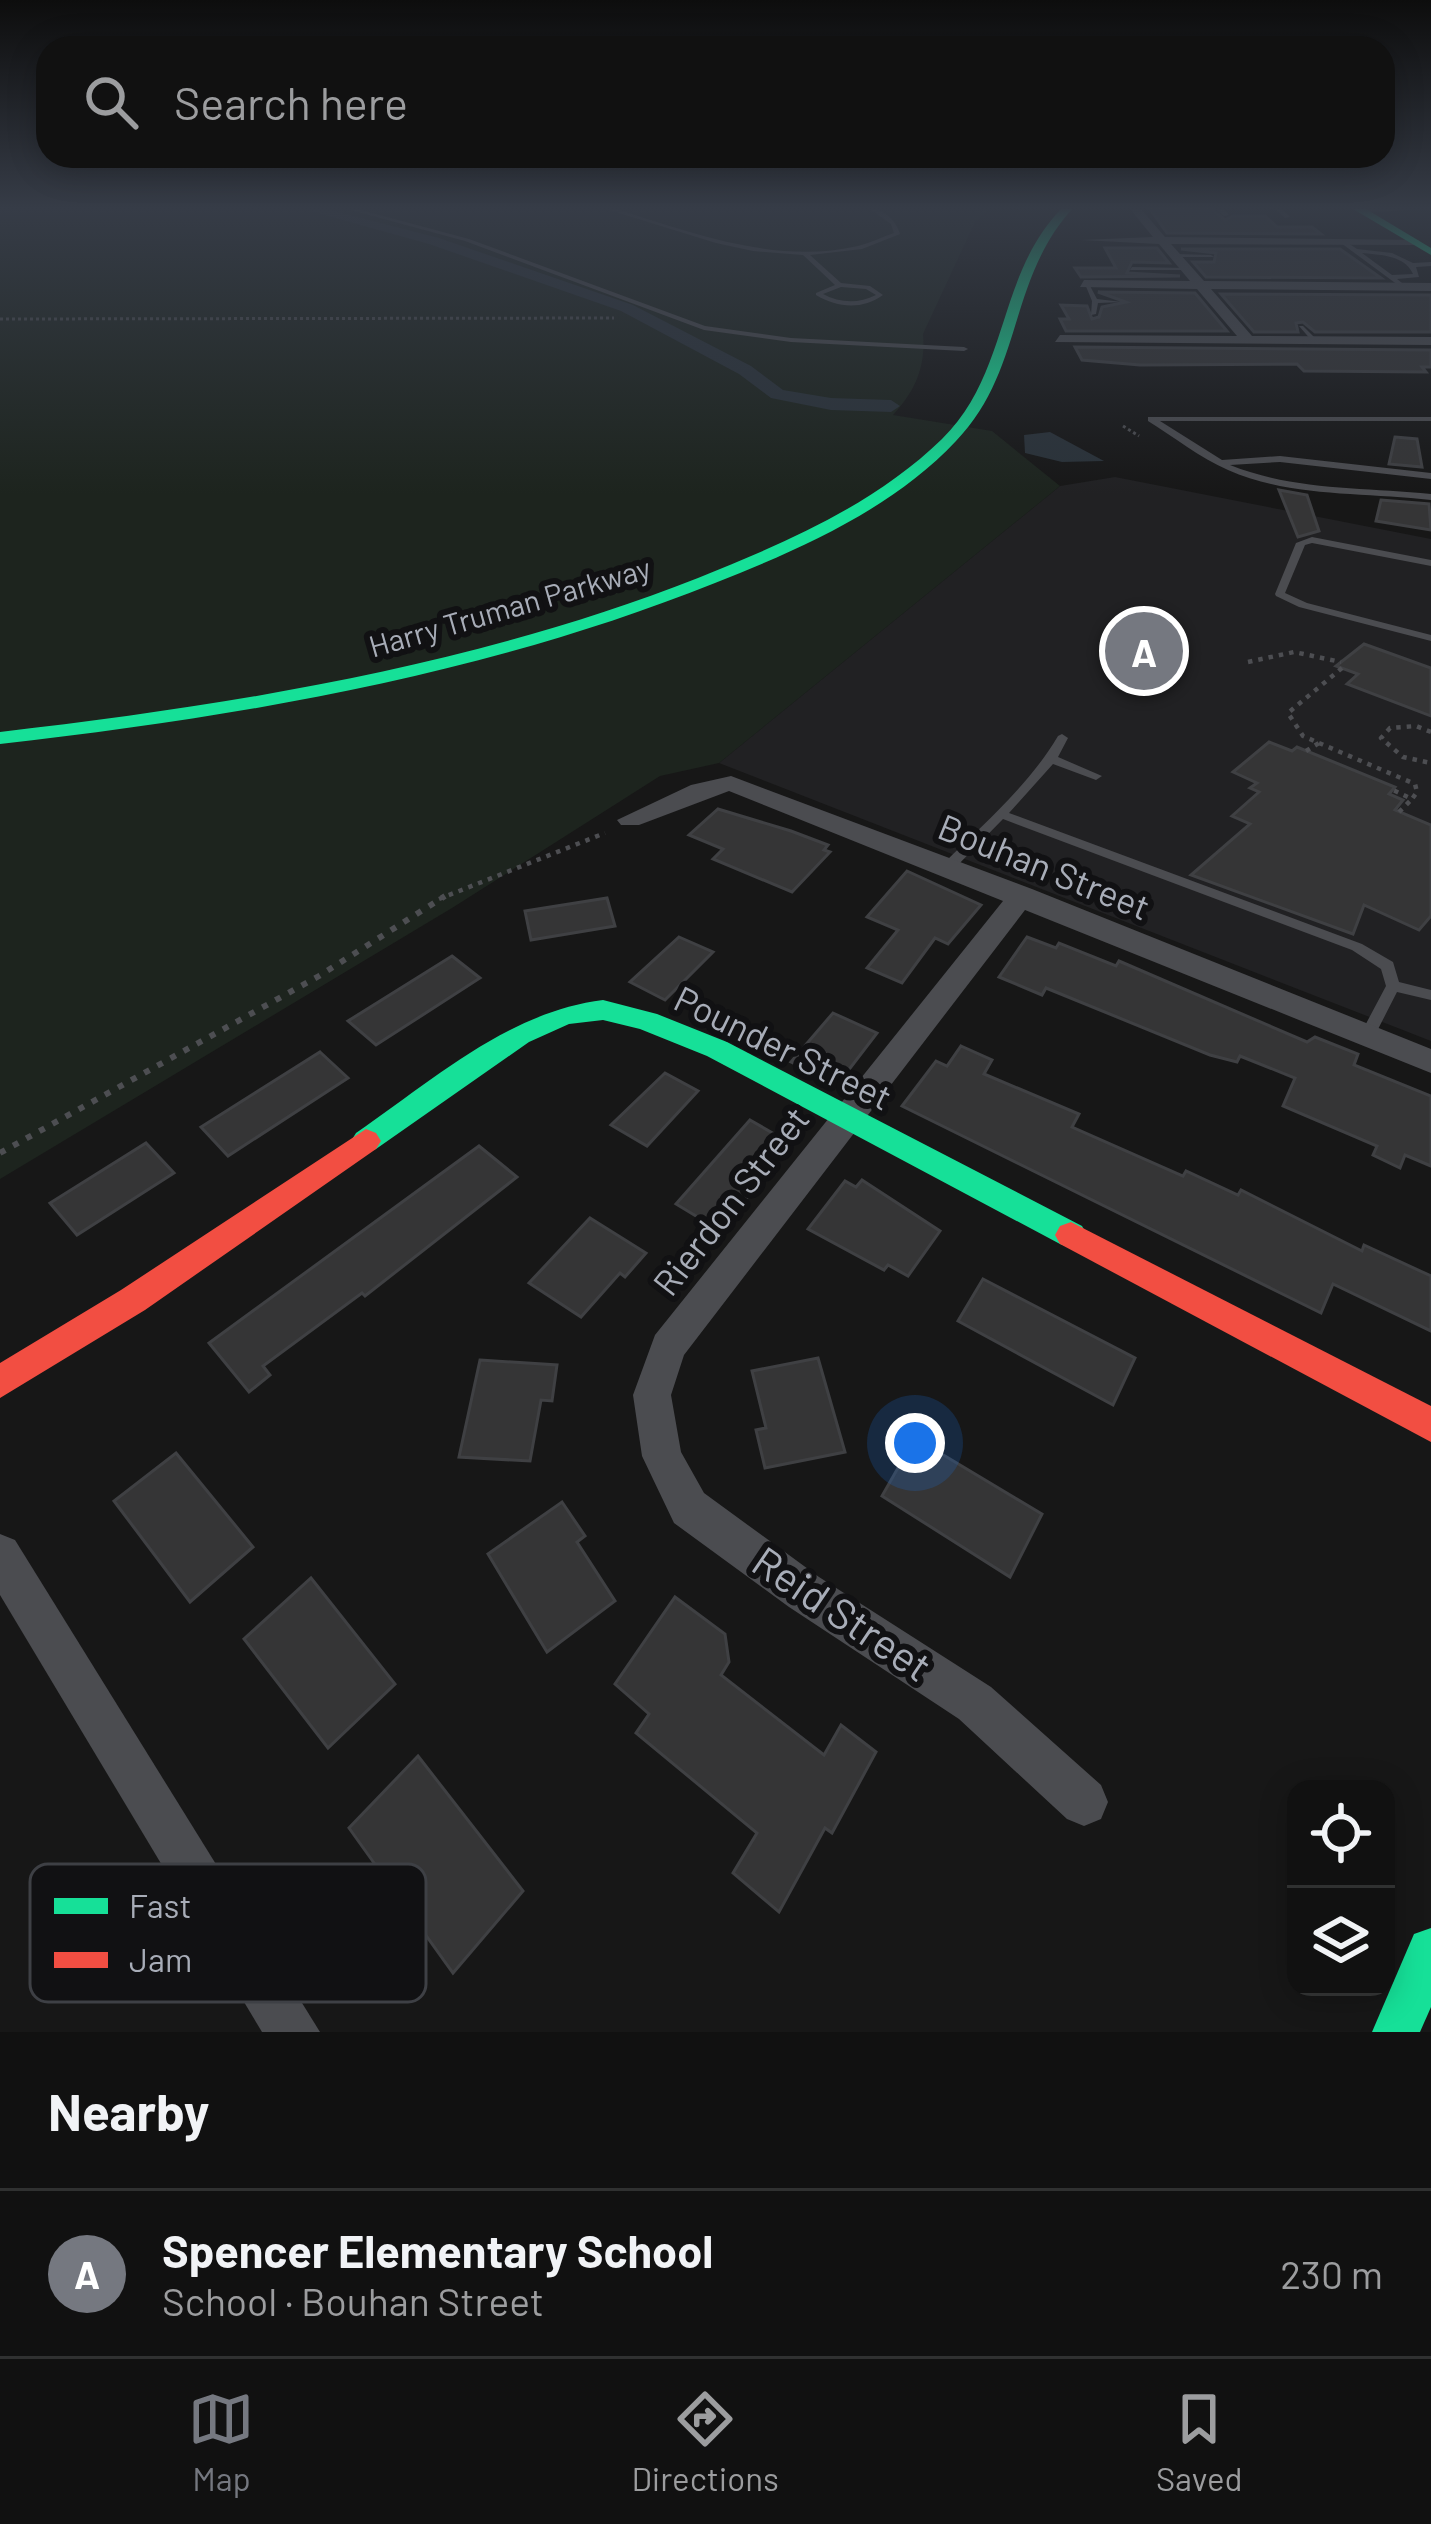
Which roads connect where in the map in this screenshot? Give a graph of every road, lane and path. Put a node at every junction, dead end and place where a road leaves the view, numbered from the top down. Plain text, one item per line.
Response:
1 (639, 304) edge
2 (1012, 304) edge
3 (1095, 304) edge
4 (1216, 304) edge
5 (1093, 314) dead end
6 (626, 318) dead end
7 (0, 320) edge
8 (1301, 327) dead end
9 (1060, 339) dead end
10 (1247, 339) junction
11 (1314, 340) junction
12 (1431, 340) edge
13 (963, 350) dead end
14 (1431, 419) edge
15 (1220, 464) junction
16 (1431, 476) edge
17 (1431, 497) edge
18 (724, 543) dead end
19 (1431, 563) edge
20 (548, 608) dead end
21 (1431, 638) edge
22 (1270, 644) dead end
23 (1274, 653) junction
24 (1248, 662) dead end
25 (252, 676) dead end
26 (193, 685) dead end
27 (1431, 732) edge
28 (0, 738) edge
29 (1062, 738) dead end
30 (1319, 743) junction
31 (1306, 751) dead end
32 (1051, 759) junction
33 (1431, 763) edge
34 (1096, 776) dead end
35 (1393, 790) dead end
36 (1412, 799) junction
37 (1399, 812) dead end
38 (1001, 814) junction
39 (630, 820) joint
40 (948, 867) junction
41 (1022, 895) junction
42 (1393, 986) junction
43 (1431, 995) edge
44 (1368, 1035) junction
45 (1431, 1060) edge
46 (846, 1118) junction
47 (0, 1153) edge
48 (0, 1382) edge
49 (652, 1395) joint
50 (1431, 1425) edge
51 (0, 1555) edge
52 (1084, 1802) dead end
53 (190, 1864) edge
54 (1431, 1951) edge
55 (275, 2002) edge
56 (293, 2032) edge
57 (1396, 2032) edge

1 - 13 lane
2 - 28 main road, Harry Truman Parkway
3 - 5 lane
4 - 10 street
6 - 7 path
8 - 11 lane
9 - 10 street
10 - 11 street
11 - 12 street
14 - 15 lane
15 - 16 lane
15 - 17 lane
18 - 20 main road, Harry Truman Parkway
19 - 21 lane
22 - 23 path
23 - 24 path
23 - 30 path
25 - 26 main road
27 - 33 path
29 - 32 lane
30 - 31 path
30 - 36 path
32 - 34 lane
32 - 38 lane
35 - 36 path
36 - 37 path
38 - 40 lane
38 - 42 lane
39 - 40 street, Bouhan Street
39 - 47 path
40 - 41 street, Bouhan Street
41 - 44 street, Bouhan Street
41 - 46 street, Rierdon Street
42 - 43 lane
42 - 44 lane
44 - 45 street, Bouhan Street
46 - 48 main road, Pounder Street
46 - 49 street, Rierdon Street
46 - 50 main road, Pounder Street
49 - 52 street, Reid Street
51 - 53 street
54 - 57 main road
55 - 56 street

